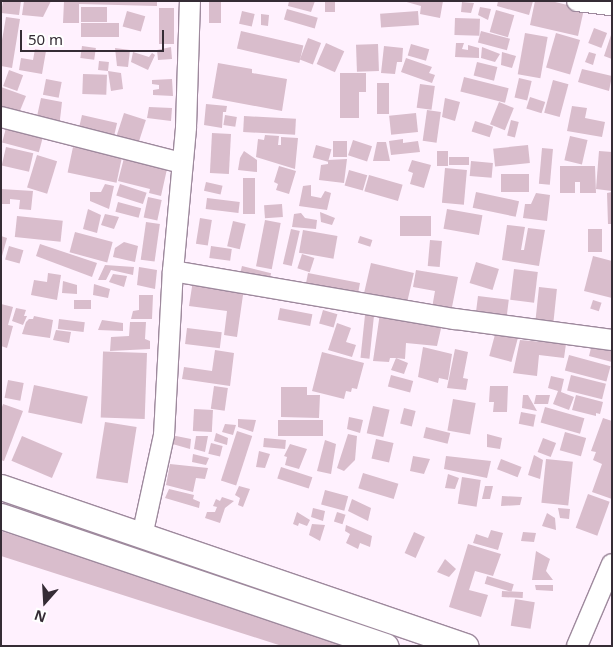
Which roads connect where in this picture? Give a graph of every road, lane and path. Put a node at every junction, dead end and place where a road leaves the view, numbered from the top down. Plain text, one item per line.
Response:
1 (190, 1) edge
2 (577, 1) edge
3 (612, 5) edge
4 (1, 116) edge
5 (182, 163) junction
6 (174, 272) junction
7 (612, 340) edge
8 (1, 487) edge
9 (1, 516) edge
10 (142, 536) junction
11 (612, 564) edge
12 (386, 646) edge
13 (466, 646) edge
14 (577, 646) edge

1 - 5 street
2 - 3 street
4 - 5 street
5 - 6 street
6 - 7 street
6 - 10 street
8 - 10 street
9 - 12 street
10 - 13 street
11 - 14 street

